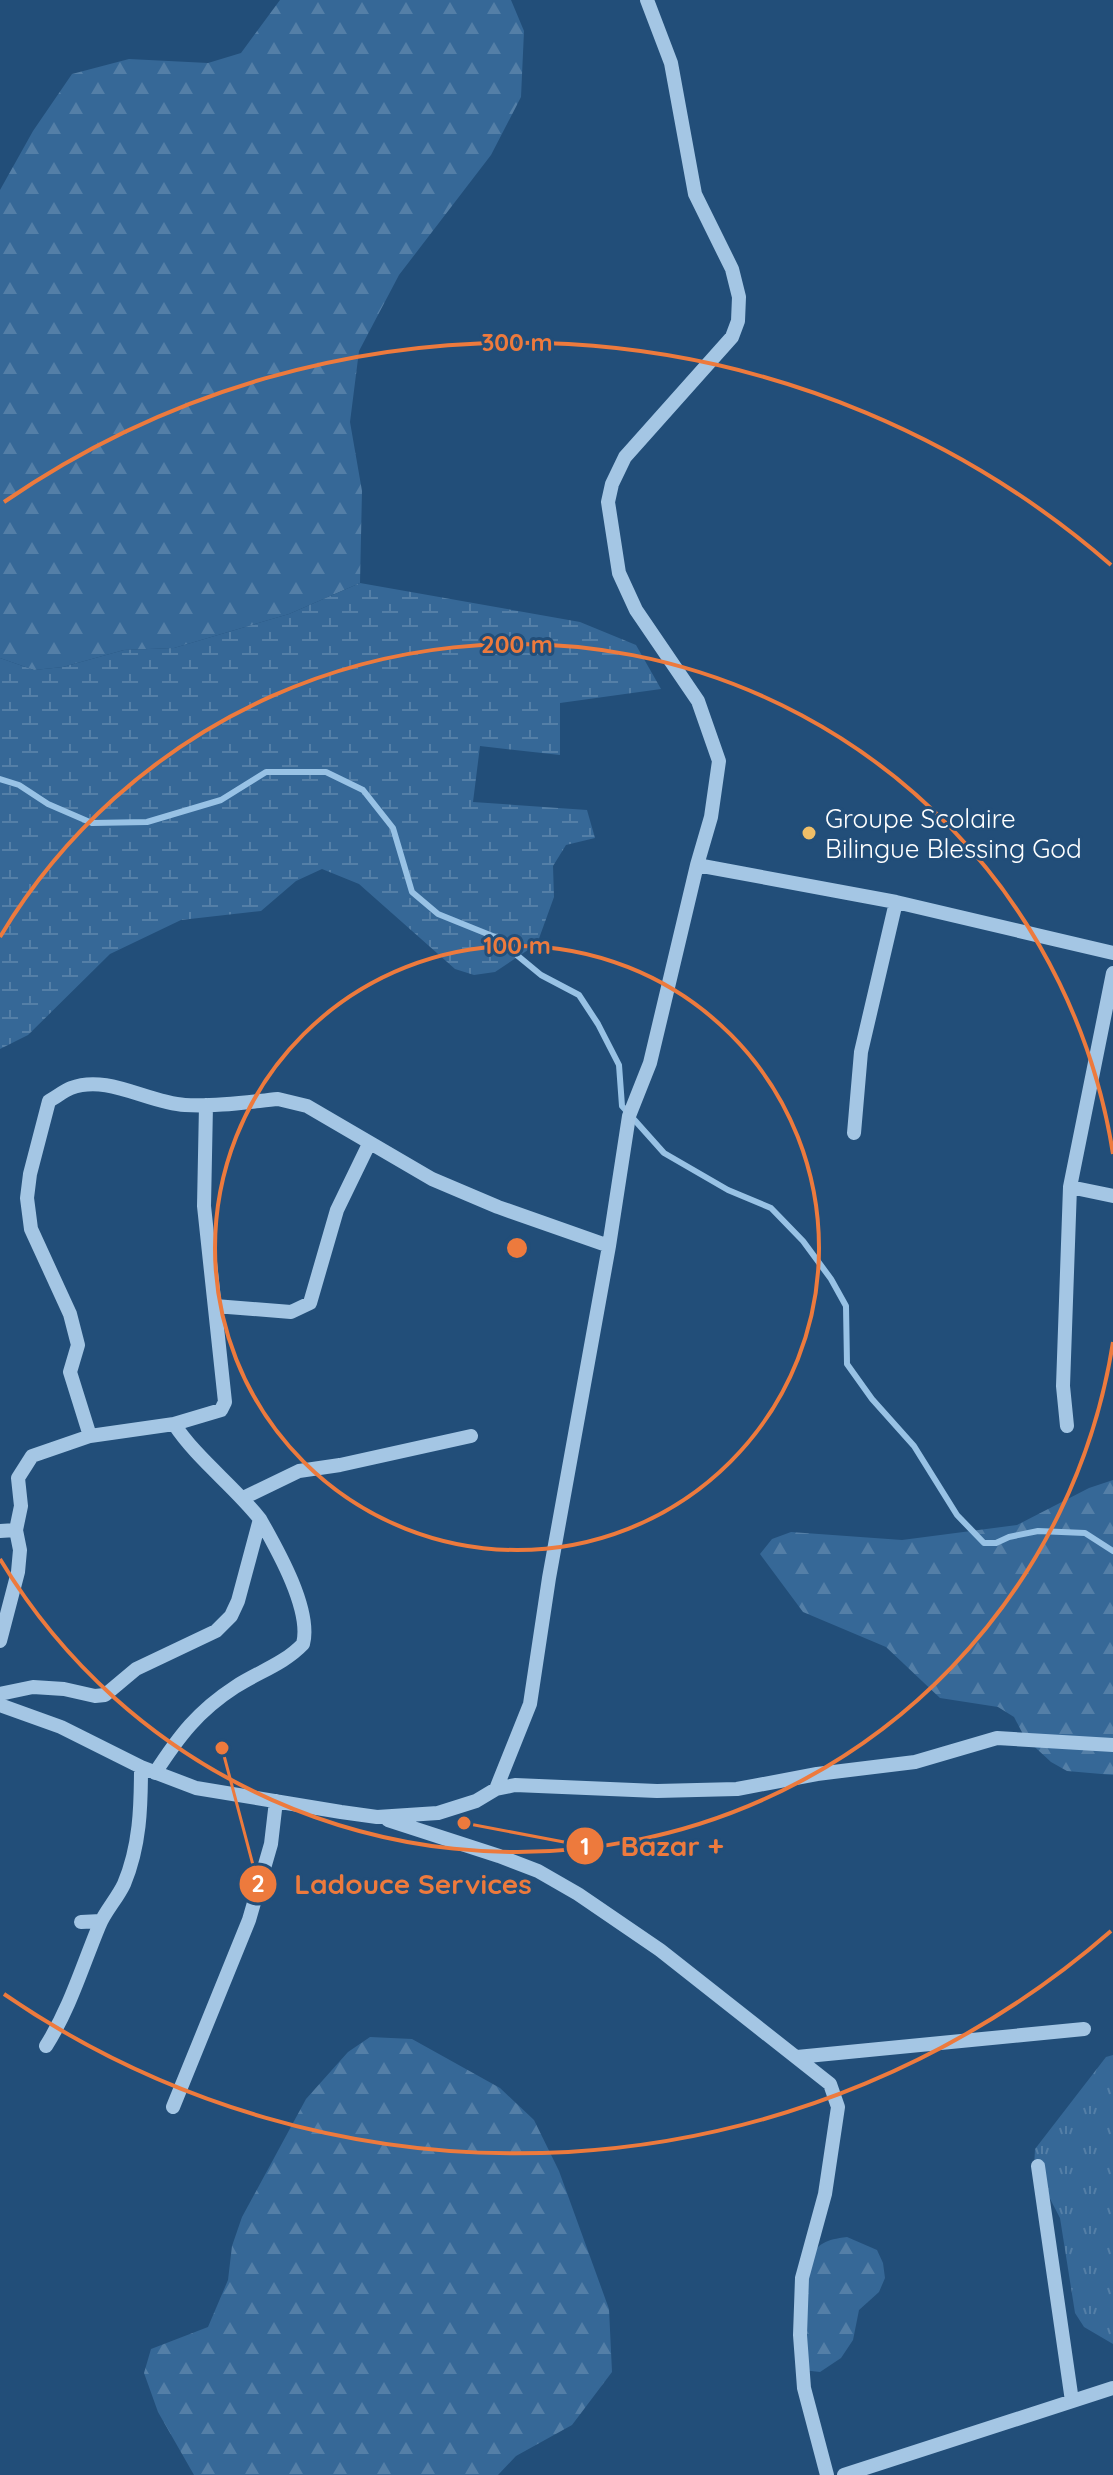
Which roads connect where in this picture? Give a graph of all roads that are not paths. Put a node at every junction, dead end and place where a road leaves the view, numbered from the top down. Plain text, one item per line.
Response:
1 (647, 0) edge
2 (697, 865) junction
3 (896, 902) junction
4 (1113, 953) edge
5 (1113, 973) edge
6 (206, 1105) junction
7 (854, 1133) dead end
8 (369, 1144) junction
9 (1070, 1187) junction
10 (1113, 1196) edge
11 (609, 1246) junction
12 (215, 1306) junction
13 (174, 1424) junction
14 (1067, 1426) dead end
15 (90, 1436) junction
16 (471, 1436) dead end
17 (243, 1498) junction
18 (260, 1519) junction
19 (16, 1530) junction
20 (0, 1531) edge
21 (0, 1641) edge
22 (0, 1694) edge
23 (0, 1705) edge
24 (1113, 1745) edge
25 (148, 1770) junction
26 (496, 1789) junction
27 (276, 1801) junction
28 (377, 1817) junction
29 (101, 1921) junction
30 (81, 1922) dead end
31 (1084, 2029) dead end
32 (46, 2046) dead end
33 (797, 2057) junction
34 (173, 2107) dead end
35 (1038, 2166) dead end
36 (1113, 2388) edge
37 (1072, 2401) junction
38 (827, 2475) edge
39 (844, 2475) edge

1 - 2 street
2 - 3 street
2 - 11 street
3 - 4 street
3 - 7 street
5 - 9 street
6 - 8 street
6 - 12 street
6 - 15 street
8 - 11 street
8 - 12 street
9 - 10 street
9 - 14 street
11 - 26 street
12 - 13 street
13 - 15 street
13 - 17 street
15 - 19 street
16 - 17 street
17 - 18 street
18 - 22 street
18 - 25 street
19 - 20 street
19 - 21 street
23 - 25 street
24 - 26 street
25 - 27 street
25 - 29 street
26 - 28 street
27 - 28 street
27 - 34 street
28 - 33 street
29 - 30 street
29 - 32 street
31 - 33 street
33 - 38 street
35 - 37 street
36 - 37 street
37 - 39 street

